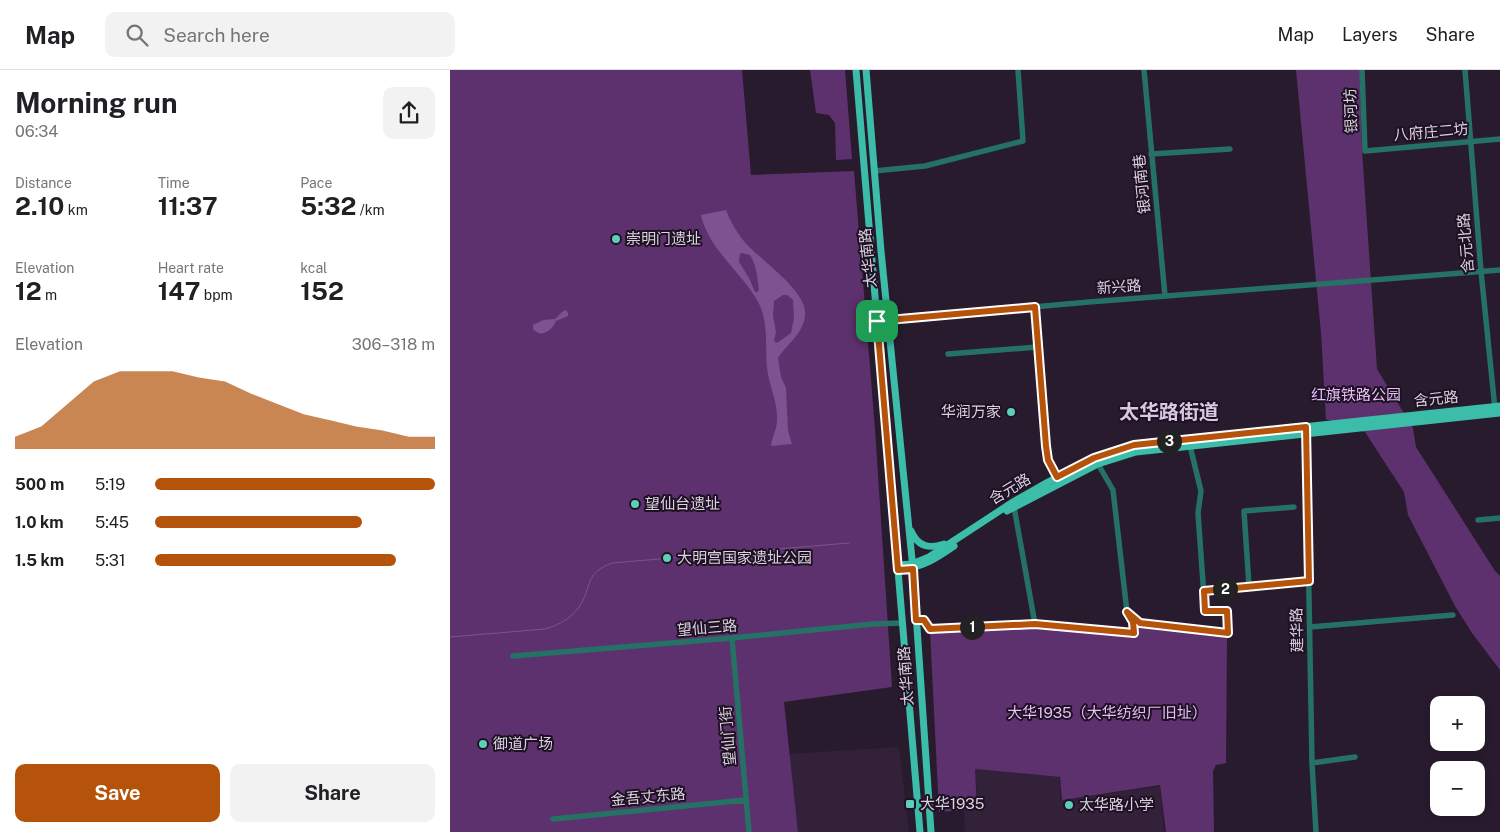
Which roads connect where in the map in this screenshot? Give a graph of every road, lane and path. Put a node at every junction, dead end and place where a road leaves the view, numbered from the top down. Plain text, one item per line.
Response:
1 (856, 70) edge
2 (866, 70) edge
3 (1018, 70) edge
4 (1144, 70) edge
5 (1362, 70) edge
6 (1465, 70) edge
7 (1500, 139) edge
8 (1470, 142) junction
9 (1230, 149) dead end
10 (1365, 151) joint
11 (1151, 154) junction
12 (874, 171) junction
13 (1500, 270) edge
14 (1481, 271) junction
15 (1165, 296) junction
16 (1035, 307) junction
17 (889, 320) junction
18 (877, 321) junction
19 (1037, 347) junction
20 (948, 354) dead end
21 (1497, 410) edge
22 (1306, 430) junction
23 (1190, 446) junction
24 (1098, 464) junction
25 (1057, 477) junction
26 (1014, 507) junction
27 (1294, 507) dead end
28 (1500, 518) edge
29 (1478, 520) dead end
30 (908, 524) junction
31 (959, 538) junction
32 (913, 566) junction
33 (898, 567) junction
34 (1309, 581) junction
35 (1249, 586) junction
36 (1204, 591) junction
37 (1127, 612) junction
38 (1453, 615) dead end
39 (916, 620) junction
40 (902, 623) junction
41 (1035, 624) junction
42 (1310, 627) junction
43 (732, 638) junction
44 (513, 656) dead end
45 (1356, 757) dead end
46 (1312, 763) junction
47 (746, 800) junction
48 (553, 818) dead end
49 (749, 832) edge
50 (920, 832) edge
51 (931, 832) edge
52 (1316, 832) edge

1 - 18 main road, 太华南路
2 - 12 main road, 太华南路
3 - 12 street
4 - 11 street, 银河南巷
5 - 10 street, 银河坊
6 - 8 street, 含元北路
7 - 8 street, 八府庄二坊
8 - 10 street, 八府庄二坊
8 - 14 street, 含元北路
9 - 11 street
11 - 15 street, 银河南巷
12 - 17 main road, 太华南路
13 - 14 street, 新兴路
14 - 15 street, 新兴路
14 - 21 street, 含元北路
15 - 16 street, 新兴路
16 - 17 street, 新兴路
16 - 19 street
17 - 18 street, 新兴路
17 - 30 main road, 太华南路
18 - 33 main road, 太华南路
19 - 20 street
19 - 25 street
21 - 22 main road, 含元路
22 - 23 main road, 含元路
22 - 25 main road, 含元路
22 - 34 street, 建华路
23 - 24 main road, 含元路
23 - 36 street
24 - 26 main road, 含元路
24 - 37 street
25 - 31 main road, 含元路
26 - 32 main road, 含元路
26 - 41 street
27 - 35 street
28 - 29 street
30 - 31 main road
30 - 32 main road, 太华南路
31 - 32 main road, 含元路
32 - 33 main road, 含元路
32 - 39 main road, 太华南路
33 - 40 main road, 太华南路
34 - 35 street
34 - 42 street, 建华路
35 - 36 street
36 - 37 street
37 - 41 street
38 - 42 street
39 - 41 street
39 - 51 main road, 太华南路
40 - 43 street, 望仙三路
40 - 50 main road, 太华南路
42 - 46 street, 建华路
43 - 44 street, 望仙三路
43 - 47 street, 望仙门街
45 - 46 street
46 - 52 street, 建华路
47 - 48 street, 金吾丈东路
47 - 49 street, 望仙门街

